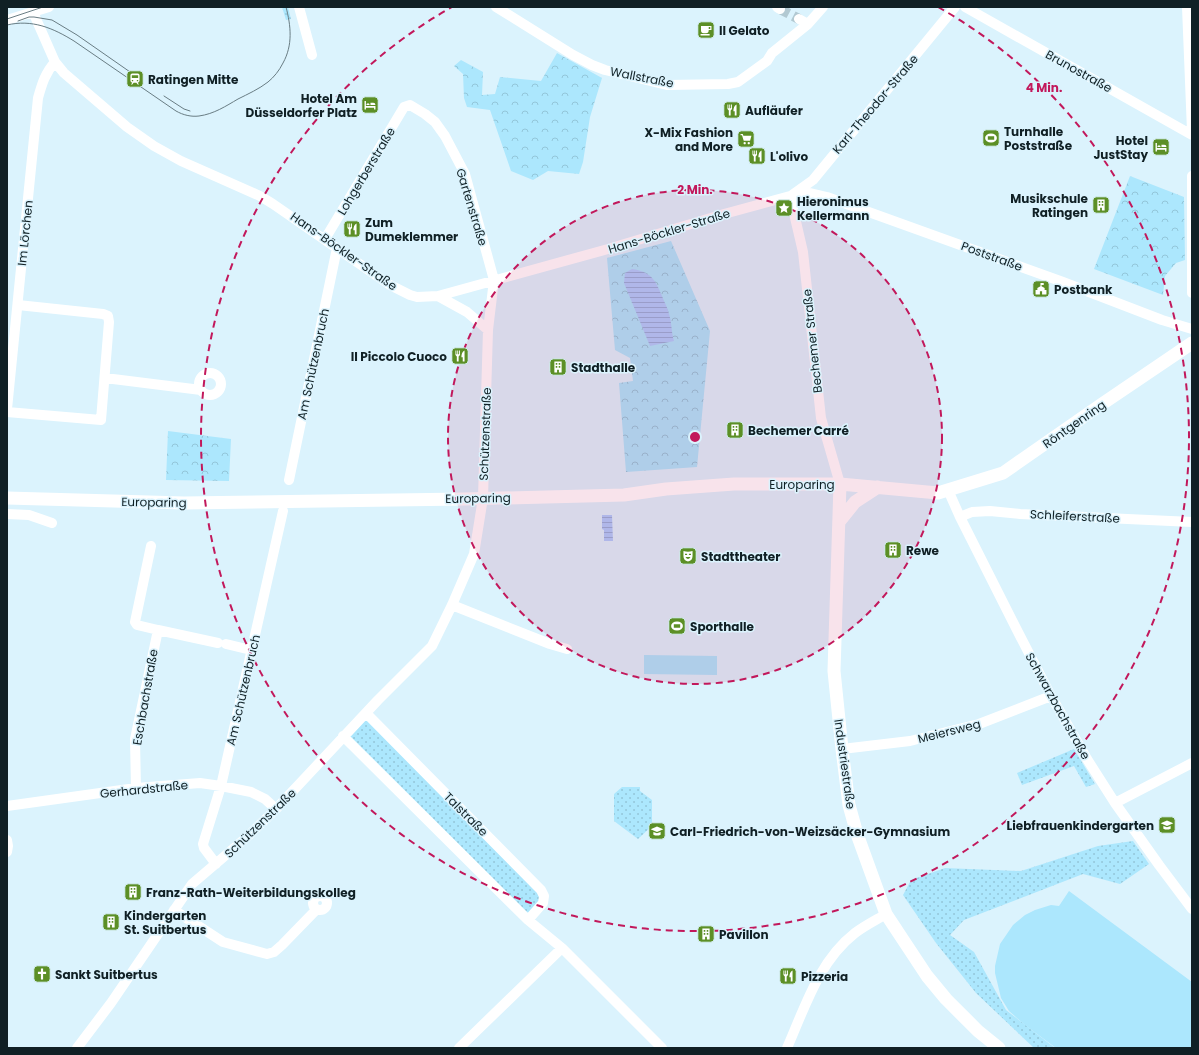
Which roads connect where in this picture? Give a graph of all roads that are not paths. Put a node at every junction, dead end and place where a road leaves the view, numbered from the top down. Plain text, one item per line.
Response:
1 (50, 7) edge
2 (299, 7) edge
3 (496, 7) edge
4 (823, 7) edge
5 (955, 7) edge
6 (965, 7) edge
7 (1187, 7) edge
8 (33, 12) junction
9 (8, 18) edge
10 (312, 55) dead end
11 (55, 62) junction
12 (410, 105) joint
13 (1192, 131) edge
14 (1192, 134) edge
15 (1192, 176) edge
16 (790, 196) junction
17 (325, 239) junction
18 (337, 248) junction
19 (494, 280) junction
20 (1192, 293) edge
21 (438, 296) junction
22 (18, 305) junction
23 (1192, 329) edge
24 (488, 330) junction
25 (1192, 343) edge
26 (105, 378) junction
27 (201, 390) dead end
28 (7, 409) edge
29 (7, 412) edge
30 (289, 480) dead end
31 (840, 484) junction
32 (878, 488) junction
33 (948, 490) junction
34 (7, 498) edge
35 (483, 498) junction
36 (283, 511) dead end
37 (7, 514) edge
38 (960, 517) junction
39 (839, 522) junction
40 (1192, 522) edge
41 (52, 523) dead end
42 (151, 546) dead end
43 (452, 605) junction
44 (158, 630) junction
45 (567, 649) dead end
46 (252, 650) junction
47 (1051, 696) junction
48 (366, 713) junction
49 (343, 736) junction
50 (842, 749) junction
51 (1192, 764) edge
52 (221, 786) junction
53 (136, 788) junction
54 (1115, 803) junction
55 (7, 806) edge
56 (276, 810) junction
57 (7, 840) edge
58 (7, 852) edge
59 (216, 864) junction
60 (1192, 909) edge
61 (174, 910) junction
62 (316, 910) dead end
63 (886, 914) junction
64 (528, 920) junction
65 (562, 948) junction
66 (77, 1048) edge
67 (460, 1048) edge
68 (662, 1048) edge
69 (787, 1048) edge
70 (999, 1048) edge

1 - 8 street
2 - 10 street
3 - 4 street, Wallstraße
5 - 16 street, Karl-Theodor-Straße
6 - 14 street, Brunostraße
7 - 13 street
8 - 9 street
8 - 11 street, Hans-Böckler-Straße
11 - 17 street, Hans-Böckler-Straße
11 - 22 street, Im Lörchen
12 - 17 street, Lohgerberstraße
12 - 19 street, Gartenstraße
15 - 20 street
16 - 19 street, Hans-Böckler-Straße
16 - 23 street, Poststraße
16 - 31 street, Bechemer Straße
17 - 18 street, Hans-Böckler-Straße
18 - 21 street, Hans-Böckler-Straße
18 - 30 street, Am Schützenbruch
19 - 21 street, Hans-Böckler-Straße
19 - 24 street, Schützenstraße
21 - 24 street
22 - 26 street
22 - 28 street, Im Lörchen
24 - 35 street, Schützenstraße
25 - 33 main road, Röntgenring
26 - 27 street
26 - 29 street
31 - 32 main road, Europaring
31 - 35 main road, Europaring
31 - 39 main road, Industriestraße
32 - 33 main road, Europaring
32 - 39 main road
33 - 38 street, Schwarzbachstraße
34 - 35 main road, Europaring
35 - 43 street, Schützenstraße
36 - 46 street, Am Schützenbruch
37 - 41 street
38 - 40 street, Schleiferstraße
38 - 47 street, Schwarzbachstraße
39 - 50 main road, Industriestraße
42 - 44 street
43 - 45 street
43 - 48 street, Schützenstraße
44 - 46 street
44 - 53 street, Eschbachstraße
46 - 52 street, Am Schützenbruch
47 - 50 street, Meiersweg
47 - 54 street, Schwarzbachstraße
48 - 49 street, Schützenstraße
48 - 64 street, Talstraße
49 - 56 street, Schützenstraße
49 - 64 street
50 - 63 main road, Industriestraße
51 - 54 street
52 - 53 street, Gerhardstraße
52 - 56 street, Gerhardstraße
52 - 59 street, Am Schützenbruch
53 - 55 street, Gerhardstraße
54 - 60 street, Schwarzbachstraße
56 - 59 street, Schützenstraße
57 - 58 street
59 - 61 street, Schützenstraße
61 - 62 street
61 - 66 street, Schützenstraße
63 - 69 street
63 - 70 main road, Industriestraße
64 - 65 street
65 - 67 street
65 - 68 street

